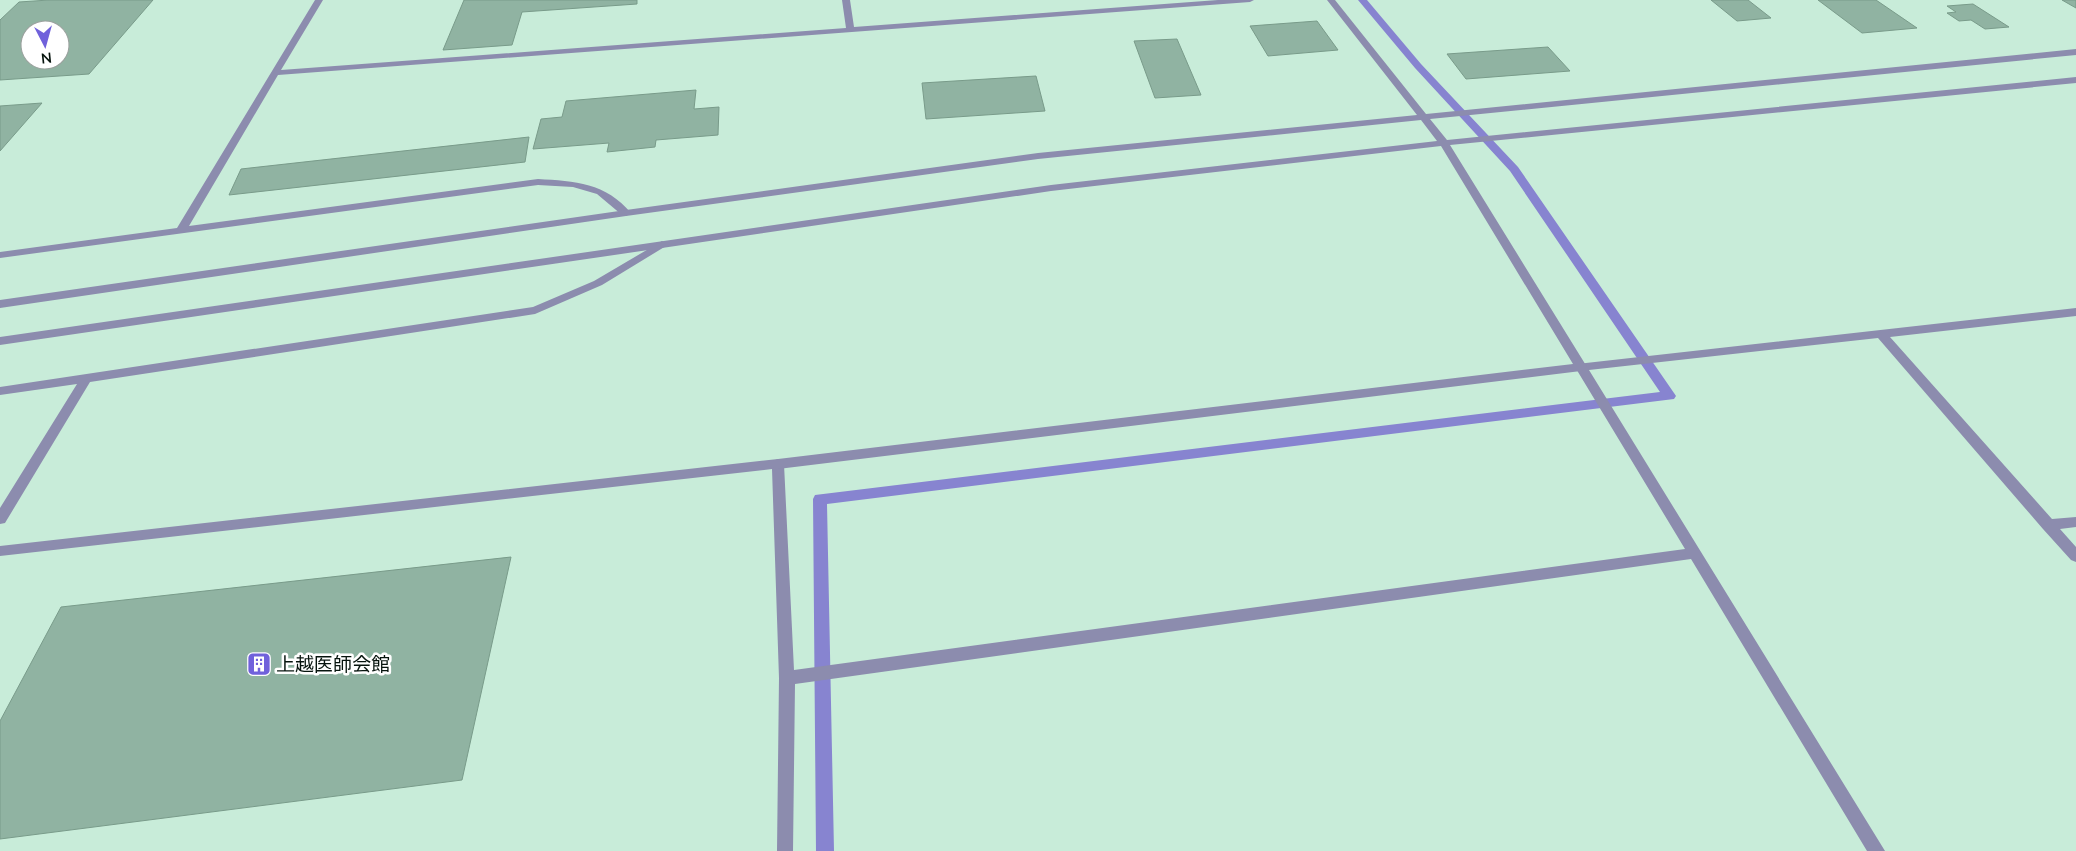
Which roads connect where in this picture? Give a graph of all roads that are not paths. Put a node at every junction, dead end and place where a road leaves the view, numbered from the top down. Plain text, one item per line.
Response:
1 (320, 0) edge
2 (846, 0) edge
3 (1250, 0) edge
4 (1331, 0) edge
5 (850, 30) junction
6 (2076, 52) edge
7 (276, 73) junction
8 (2076, 80) edge
9 (1424, 118) junction
10 (1444, 143) junction
11 (626, 213) junction
12 (180, 232) junction
13 (662, 244) junction
14 (0, 255) edge
15 (0, 304) edge
16 (2076, 312) edge
17 (1881, 334) junction
18 (0, 341) edge
19 (1581, 367) junction
20 (86, 378) junction
21 (0, 391) edge
22 (778, 464) junction
23 (0, 520) edge
24 (2076, 522) edge
25 (2048, 525) junction
26 (0, 551) edge
27 (1694, 553) junction
28 (2076, 556) edge
29 (787, 678) junction
30 (785, 851) edge
31 (1877, 851) edge

1 - 7 street
2 - 5 street
3 - 5 street
4 - 9 street
5 - 7 street
6 - 9 street
7 - 12 street
8 - 10 street
9 - 10 street
9 - 11 street
10 - 13 street
10 - 19 street
11 - 12 street
11 - 15 street
12 - 14 street
13 - 18 street
13 - 20 street
16 - 17 street
17 - 19 street
17 - 25 street
19 - 22 street
19 - 27 street
20 - 21 street
20 - 23 street
22 - 26 street
22 - 29 street
24 - 25 street
25 - 28 street
27 - 29 street
27 - 31 street
29 - 30 street

